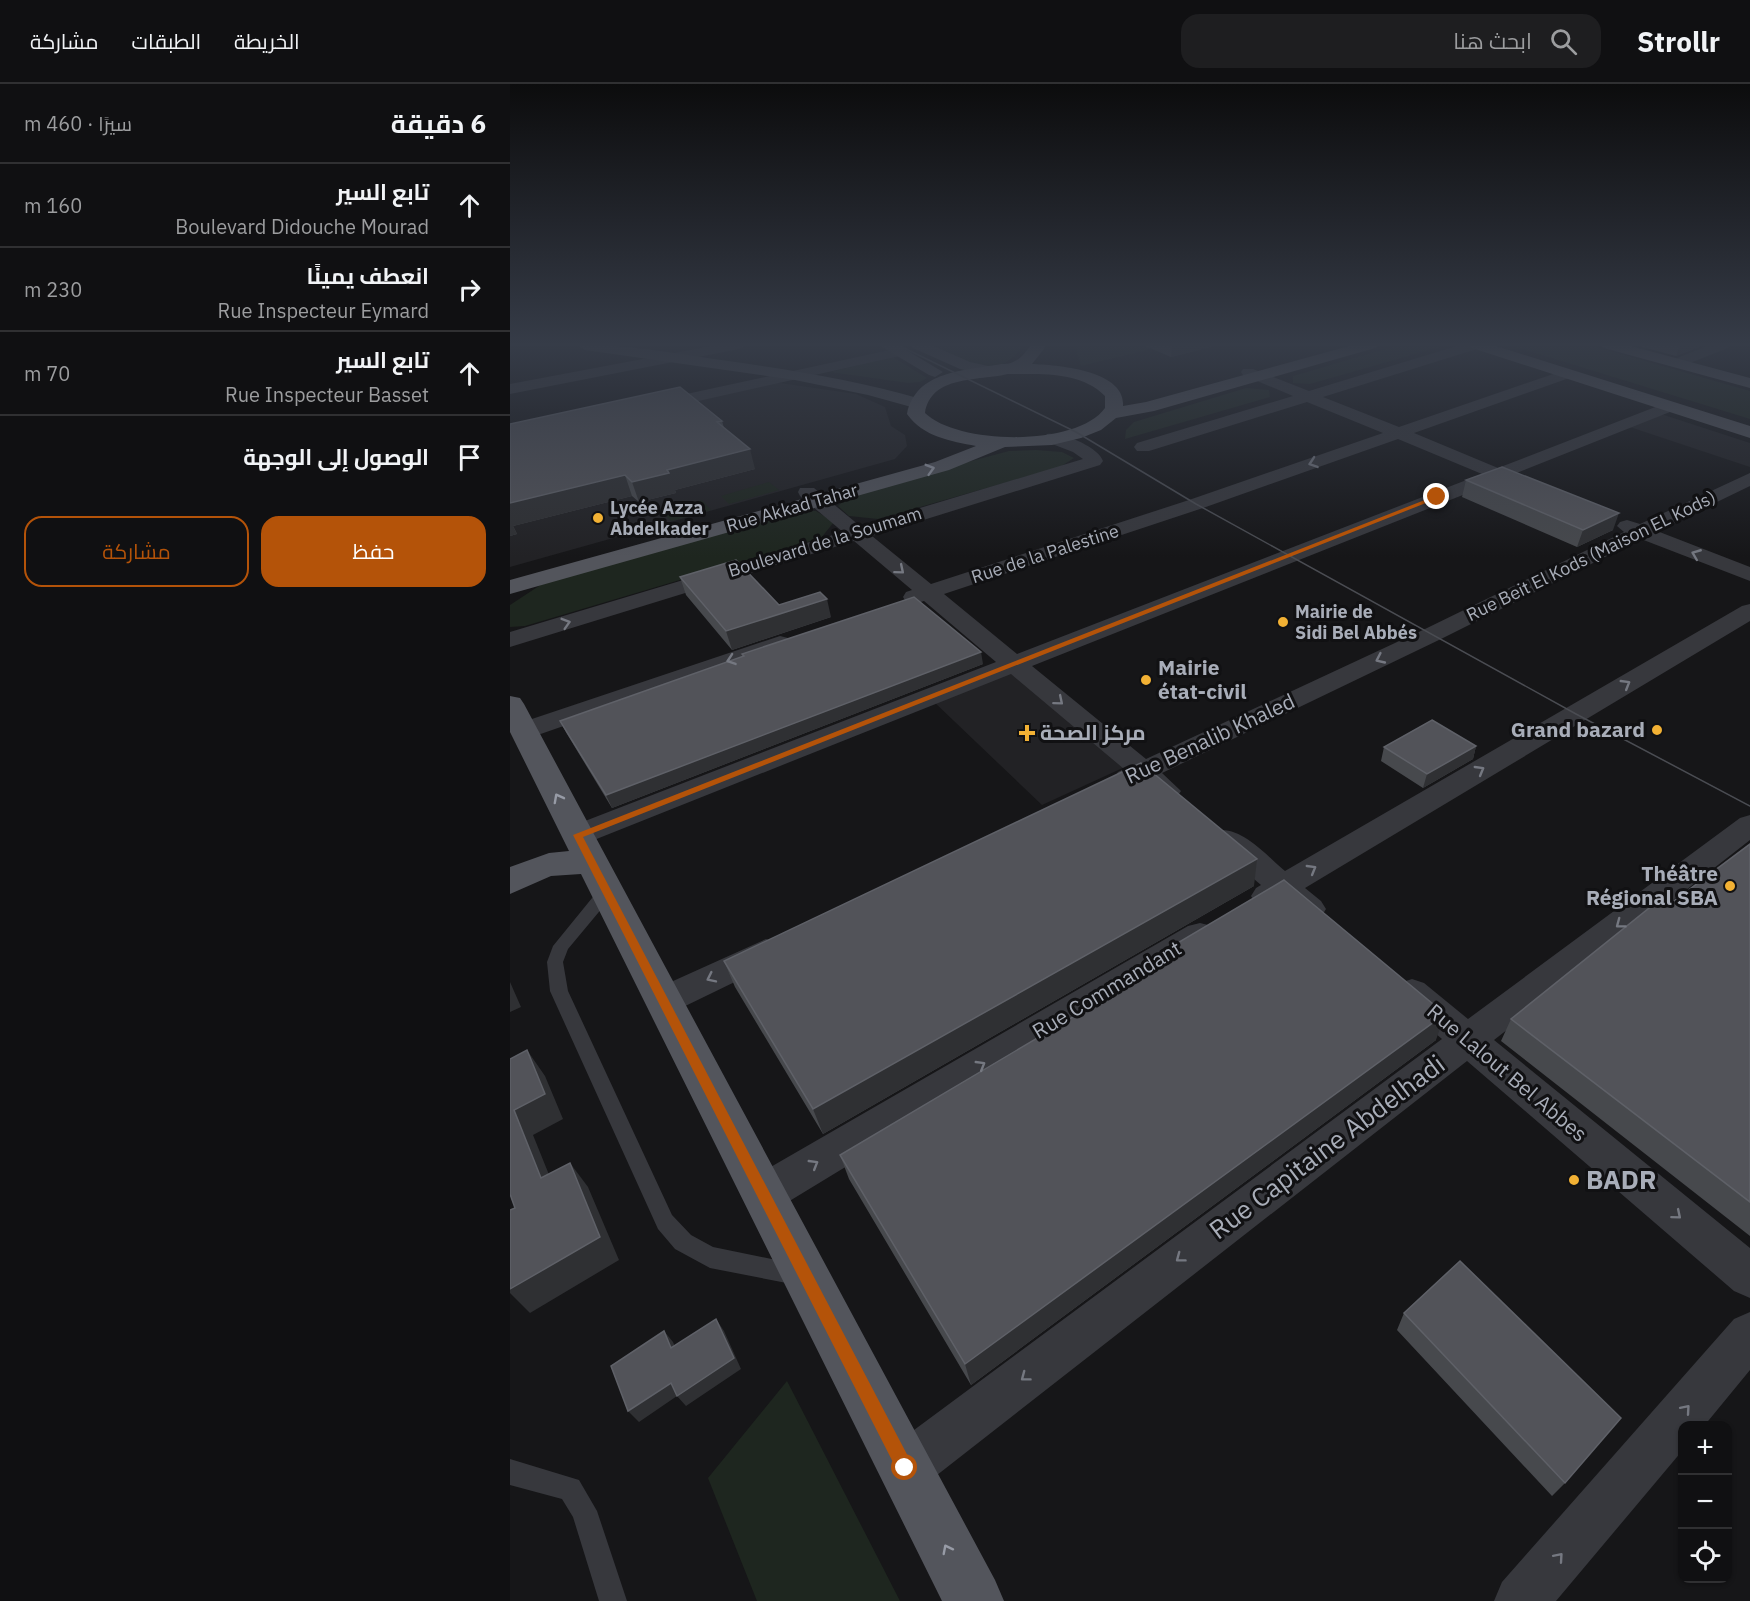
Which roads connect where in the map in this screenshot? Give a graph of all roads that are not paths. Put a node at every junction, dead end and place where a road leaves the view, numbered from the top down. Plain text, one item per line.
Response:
1 (916, 416) edge
2 (1108, 416) edge
3 (1245, 416) edge
4 (1355, 416) edge
5 (1449, 416) edge
6 (1648, 416) edge
7 (1698, 416) edge
8 (1750, 432) edge
9 (1397, 434) junction
10 (1053, 438) junction
11 (923, 441) junction
12 (1002, 442) junction
13 (1143, 447) dead end
14 (1499, 474) junction
15 (1750, 479) edge
16 (1521, 483) edge
17 (813, 496) junction
18 (1607, 518) edge
19 (1640, 531) junction
20 (855, 533) junction
21 (510, 572) edge
22 (1750, 575) edge
23 (536, 580) junction
24 (510, 587) edge
25 (927, 593) junction
26 (510, 597) edge
27 (894, 604) edge
28 (1750, 610) edge
29 (1433, 634) joint
30 (804, 635) edge
31 (510, 640) edge
32 (1014, 663) junction
33 (517, 718) edge
34 (1143, 771) junction
35 (1100, 792) edge
36 (1750, 825) edge
37 (592, 863) junction
38 (526, 867) edge
39 (510, 882) edge
40 (1283, 886) junction
41 (1329, 924) edge
42 (791, 940) edge
43 (1384, 971) edge
44 (663, 1001) junction
45 (1467, 1040) junction
46 (763, 1194) junction
47 (806, 1276) junction
48 (1750, 1276) edge
49 (1750, 1335) edge
50 (905, 1468) junction
51 (510, 1472) edge
52 (613, 1601) edge
53 (974, 1601) edge
54 (1521, 1601) edge

1 - 11 main road
2 - 10 main road
3 - 13 street
4 - 9 street
5 - 9 street, Rue de la Palestine
6 - 14 street
7 - 8 main road
9 - 14 street
9 -> 25 street, Rue de la Palestine
10 - 12 main road
10 - 20 street, Boulevard de la Soumam
11 - 12 main road
11 - 17 main road, Rue Akkad Tahar
17 -> 12 main road, Rue Akkad Tahar
14 - 16 street
14 - 32 street
15 - 19 street, Rue Beit El Kods (Maison EL Kods)
17 - 20 street
17 - 21 main road, Rue Akkad Tahar
17 - 23 main road, Rue Akkad Tahar
18 - 19 street
22 -> 19 street
19 - 29 street, Rue Beit El Kods (Maison EL Kods)
20 -> 25 street
31 -> 20 street, Boulevard de la Soumam
23 - 24 main road, Rue Akkad Tahar
23 - 26 main road
25 - 27 street, Rue de la Palestine
25 - 32 street
40 -> 28 street, Rue Commandant
29 -> 34 street, Rue Benalib Khaled
30 -> 33 street
32 -> 34 street
32 - 37 street
37 -> 33 main road
34 - 35 street, Rue Benalib Khaled
34 - 40 street
36 -> 45 street, Rue Capitaine Abdelhadi
37 - 38 main road
37 - 44 main road
37 - 47 lane
38 - 39 main road
40 - 41 street
46 -> 40 street, Rue Commandant
42 -> 44 street
43 - 45 street, Rue Lalout Bel Abbes
44 - 46 main road
45 -> 48 street, Rue Lalout Bel Abbes
45 -> 50 street, Rue Capitaine Abdelhadi
46 - 47 main road
47 - 50 main road
54 -> 49 street
53 -> 50 main road
51 - 52 lane

